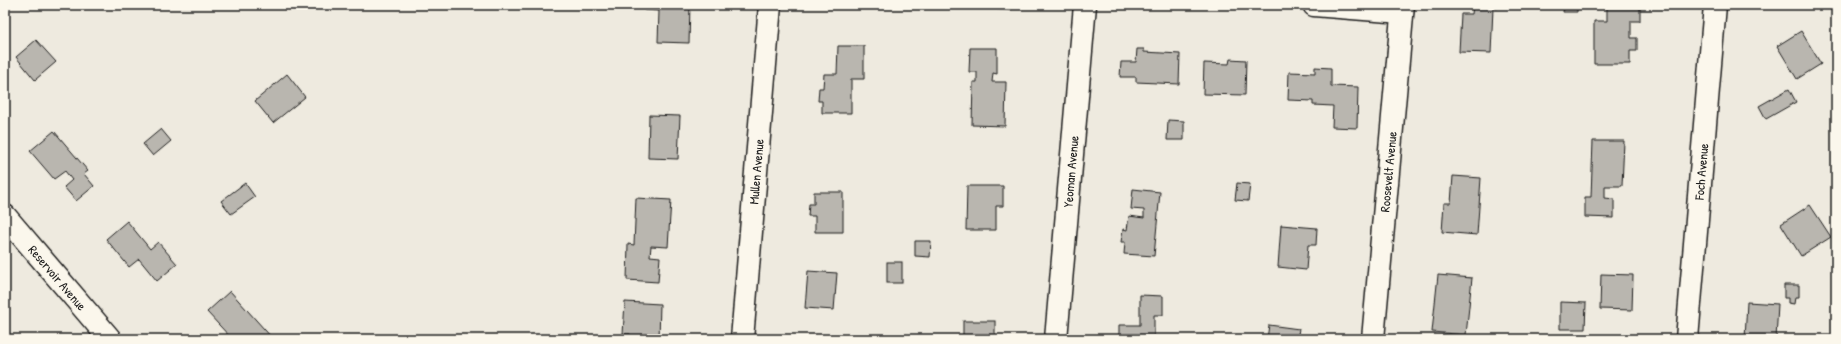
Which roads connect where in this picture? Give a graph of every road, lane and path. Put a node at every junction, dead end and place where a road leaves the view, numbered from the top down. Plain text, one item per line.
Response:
1 (770, 5) edge
2 (1085, 5) edge
3 (1314, 5) edge
4 (1715, 5) edge
5 (1402, 8) edge
6 (5, 216) edge
7 (110, 339) edge
8 (742, 339) edge
9 (1056, 339) edge
10 (1373, 339) edge
11 (1687, 339) edge

1 - 8 street, Mullen Avenue
2 - 9 street, Yeoman Avenue
3 - 5 street
4 - 11 street, Foch Avenue
5 - 10 street, Roosevelt Avenue
6 - 7 street, Reservoir Avenue

